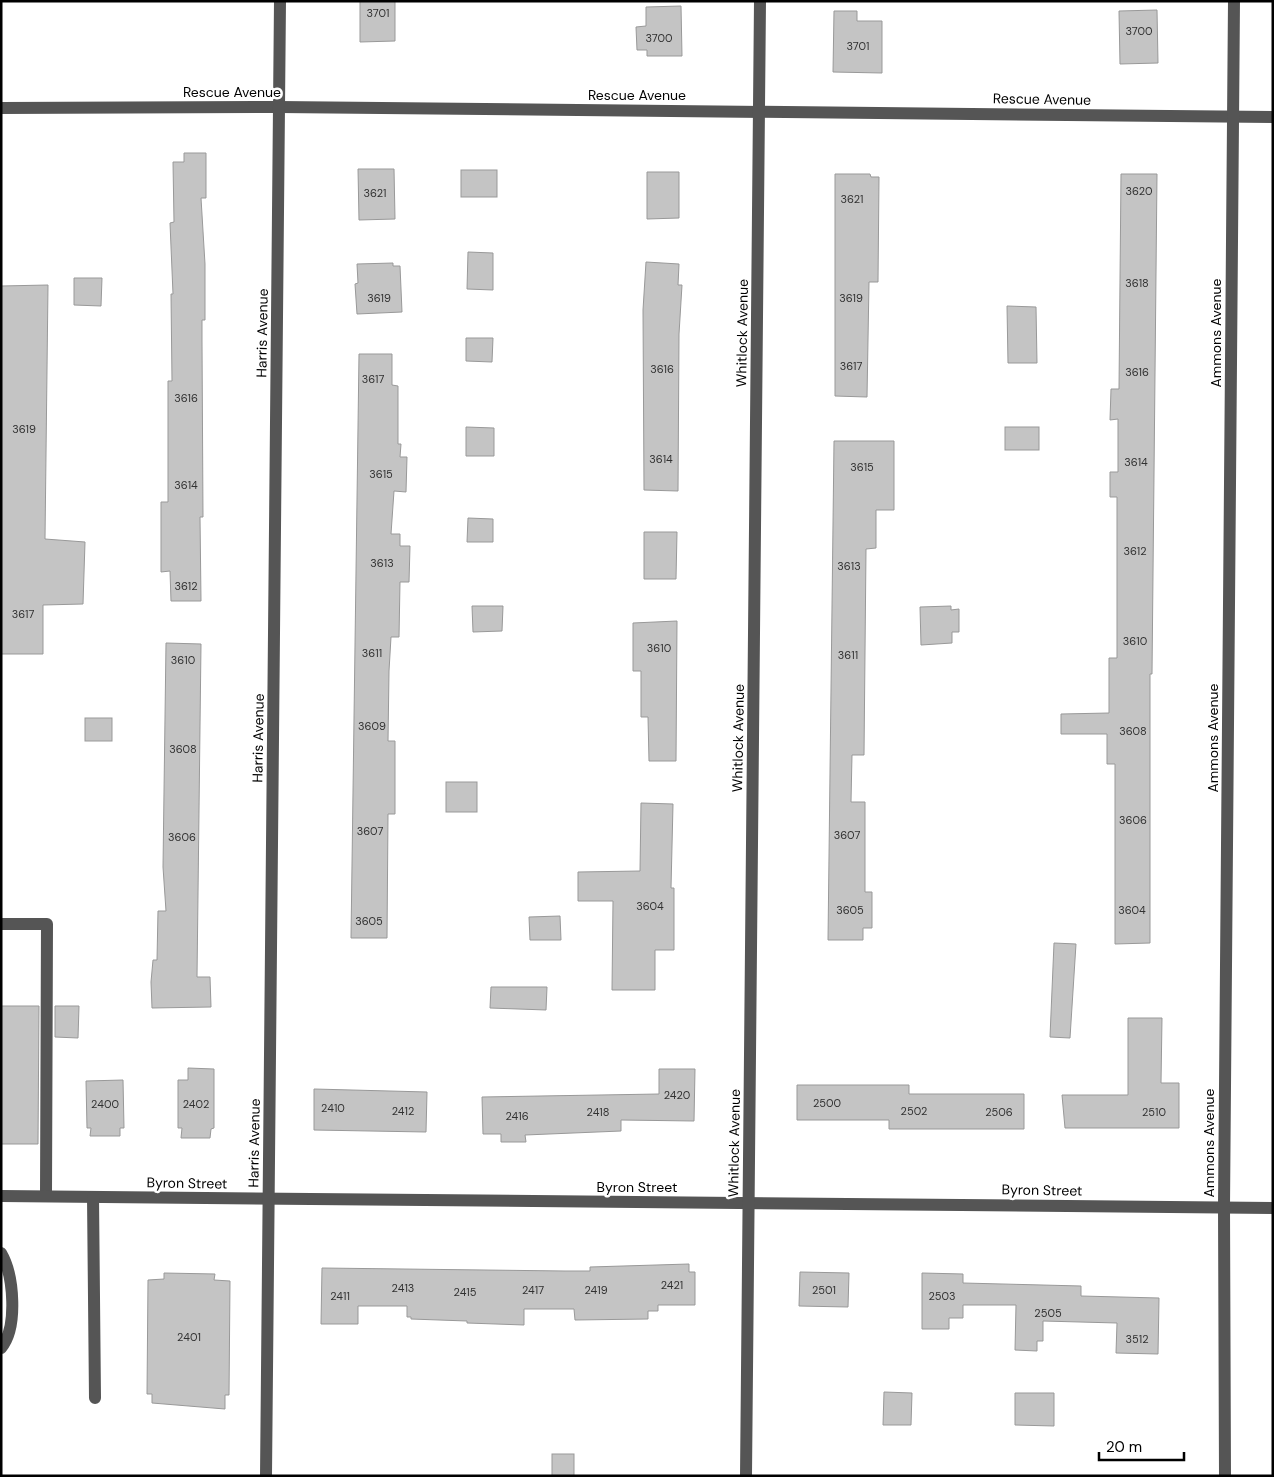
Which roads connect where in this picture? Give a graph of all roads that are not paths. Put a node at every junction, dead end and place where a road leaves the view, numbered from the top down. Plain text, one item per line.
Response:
1 (280, 1) edge
2 (760, 1) edge
3 (1234, 1) edge
4 (279, 107) junction
5 (1, 108) edge
6 (759, 111) junction
7 (1233, 116) junction
8 (1273, 117) edge
9 (1, 924) edge
10 (1, 1196) edge
11 (46, 1196) junction
12 (93, 1197) junction
13 (268, 1199) junction
14 (749, 1202) junction
15 (1224, 1207) junction
16 (1273, 1208) edge
17 (1, 1253) edge
18 (1, 1348) edge
19 (95, 1398) dead end
20 (266, 1476) edge
21 (746, 1476) edge
22 (1225, 1476) edge

1 - 4 street, Harris Avenue
2 - 6 street, Whitlock Avenue
3 - 7 street, Ammons Avenue
4 - 5 street, Rescue Avenue
4 - 6 street, Rescue Avenue
4 - 13 street, Harris Avenue
6 - 7 street, Rescue Avenue
6 - 14 street, Whitlock Avenue
7 - 8 street, Rescue Avenue
7 - 15 street, Ammons Avenue
9 - 11 street
10 - 11 street, Byron Street
11 - 12 street, Byron Street
12 - 13 street, Byron Street
12 - 19 street
13 - 14 street, Byron Street
13 - 20 street, Harris Avenue
14 - 15 street, Byron Street
14 - 21 street, Whitlock Avenue
15 - 16 street, Byron Street
15 - 22 street, Ammons Avenue
17 - 18 street

